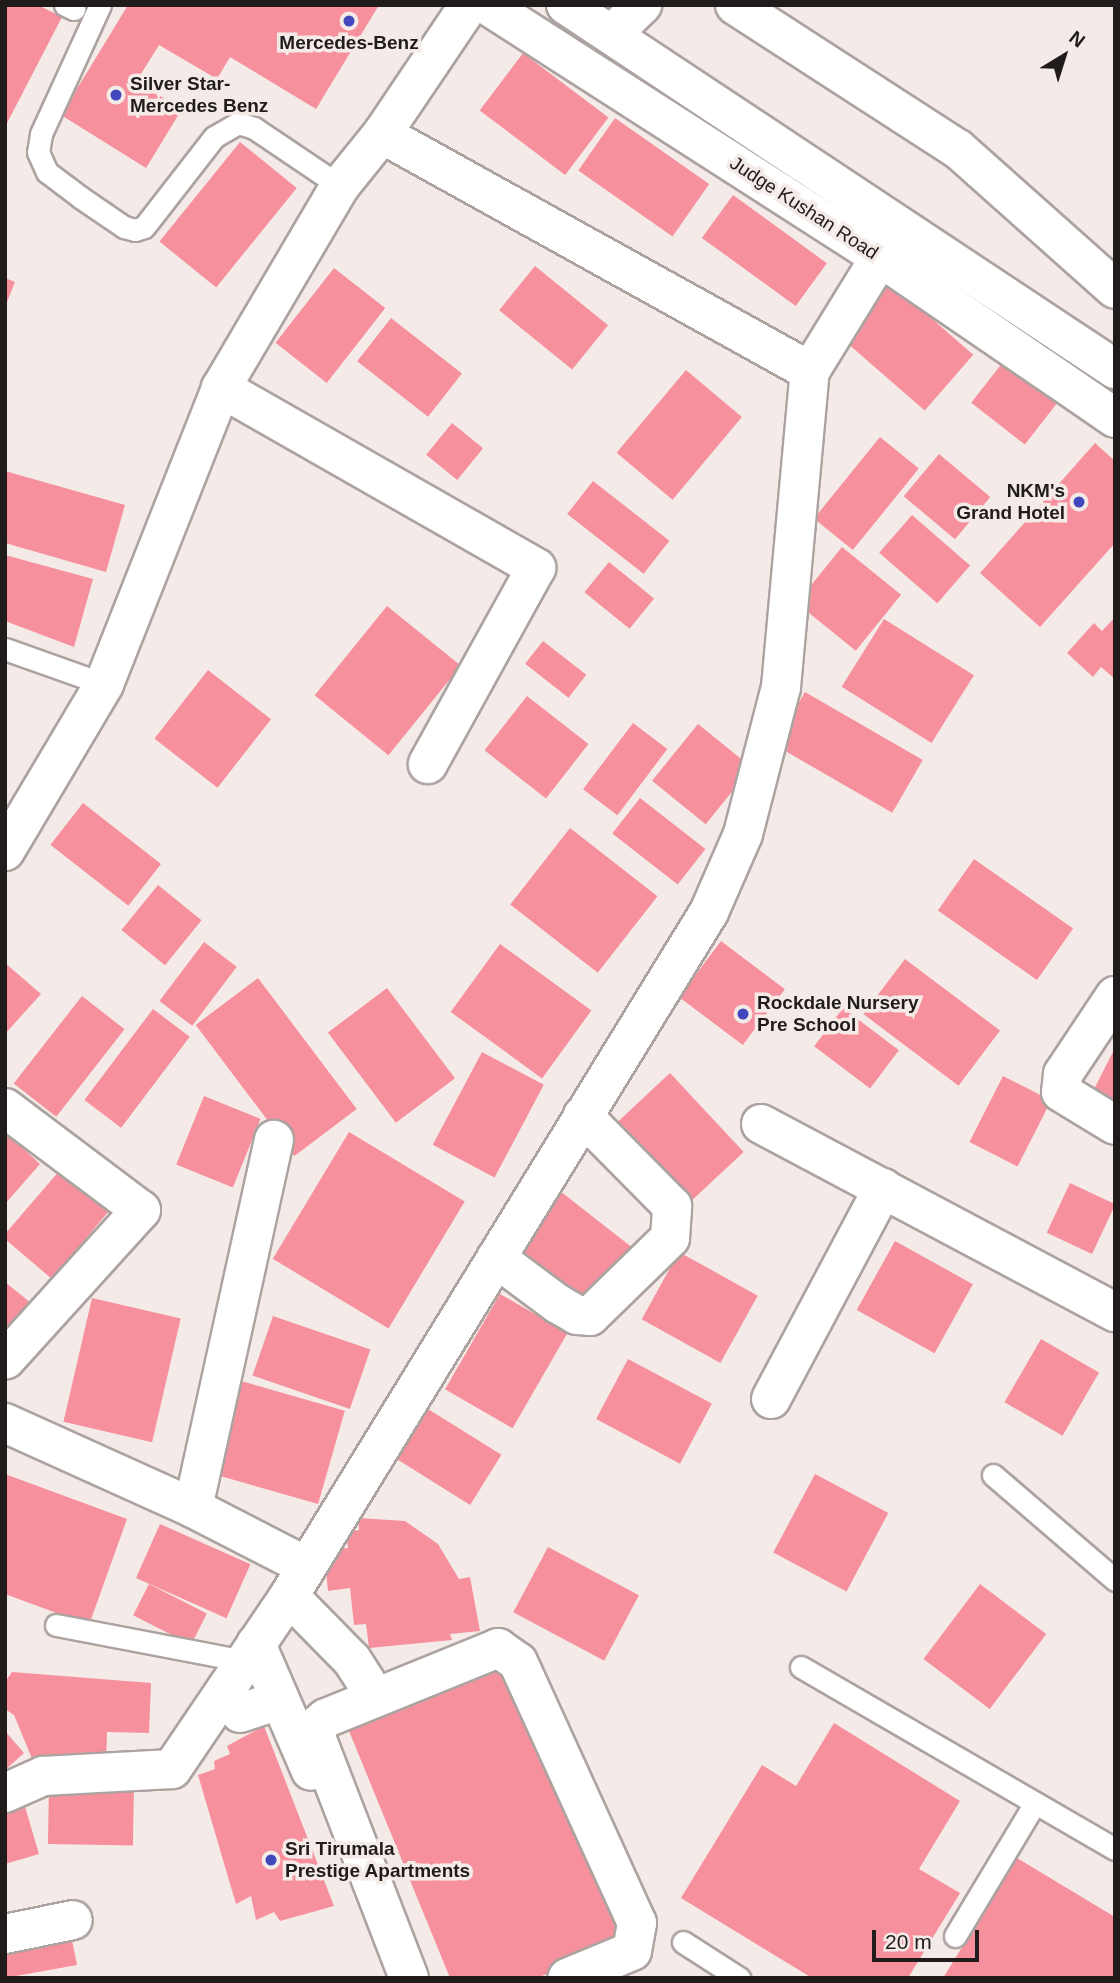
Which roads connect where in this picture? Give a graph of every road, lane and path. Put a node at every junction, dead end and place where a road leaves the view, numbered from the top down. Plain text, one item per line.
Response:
1 (100, 5) edge
2 (469, 5) edge
3 (487, 5) edge
4 (566, 5) edge
5 (642, 5) edge
6 (735, 5) edge
7 (612, 34) junction
8 (382, 134) junction
9 (340, 186) junction
10 (880, 257) junction
11 (1115, 289) edge
12 (1115, 369) edge
13 (810, 371) junction
14 (221, 388) junction
15 (1115, 418) edge
16 (5, 649) edge
17 (104, 684) junction
18 (428, 764) dead end
19 (5, 850) edge
20 (1115, 996) edge
21 (5, 1108) edge
22 (583, 1116) junction
23 (761, 1124) dead end
24 (1115, 1125) edge
25 (274, 1140) dead end
26 (883, 1188) junction
27 (496, 1258) junction
28 (1115, 1312) edge
29 (5, 1360) edge
30 (771, 1399) dead end
31 (5, 1423) edge
32 (993, 1475) dead end
33 (193, 1508) junction
34 (1115, 1580) edge
35 (298, 1581) junction
36 (55, 1625) dead end
37 (250, 1653) junction
38 (801, 1667) dead end
39 (375, 1696) junction
40 (280, 1700) junction
41 (240, 1713) dead end
42 (5, 1793) edge
43 (1035, 1803) junction
44 (1115, 1849) edge
45 (359, 1882) dead end
46 (73, 1920) dead end
47 (5, 1934) edge
48 (955, 1936) dead end
49 (683, 1942) dead end
50 (409, 1978) edge
51 (567, 1978) edge
52 (739, 1978) edge

1 - 9 lane
2 - 8 street
3 - 10 street, Judge Kushan Road
4 - 7 street, Judge Kushan Road
5 - 7 street
6 - 11 street
7 - 12 street, Judge Kushan Road
8 - 9 street
8 - 13 street
9 - 14 street
10 - 13 street
10 - 15 street, Judge Kushan Road
13 - 22 street
14 - 17 street
14 - 18 street
16 - 17 lane
17 - 19 street
20 - 24 street
21 - 29 street
22 - 27 street
22 - 27 street
23 - 26 street
25 - 33 street
26 - 28 street
26 - 30 street
27 - 35 street
31 - 33 street
32 - 34 lane
33 - 35 street
35 - 37 street
35 - 39 street
36 - 37 lane
37 - 40 street
37 - 42 street
38 - 43 lane
39 - 50 street
39 - 51 street
40 - 41 street
40 - 45 street
43 - 44 lane
43 - 48 lane
46 - 47 street
49 - 52 lane

